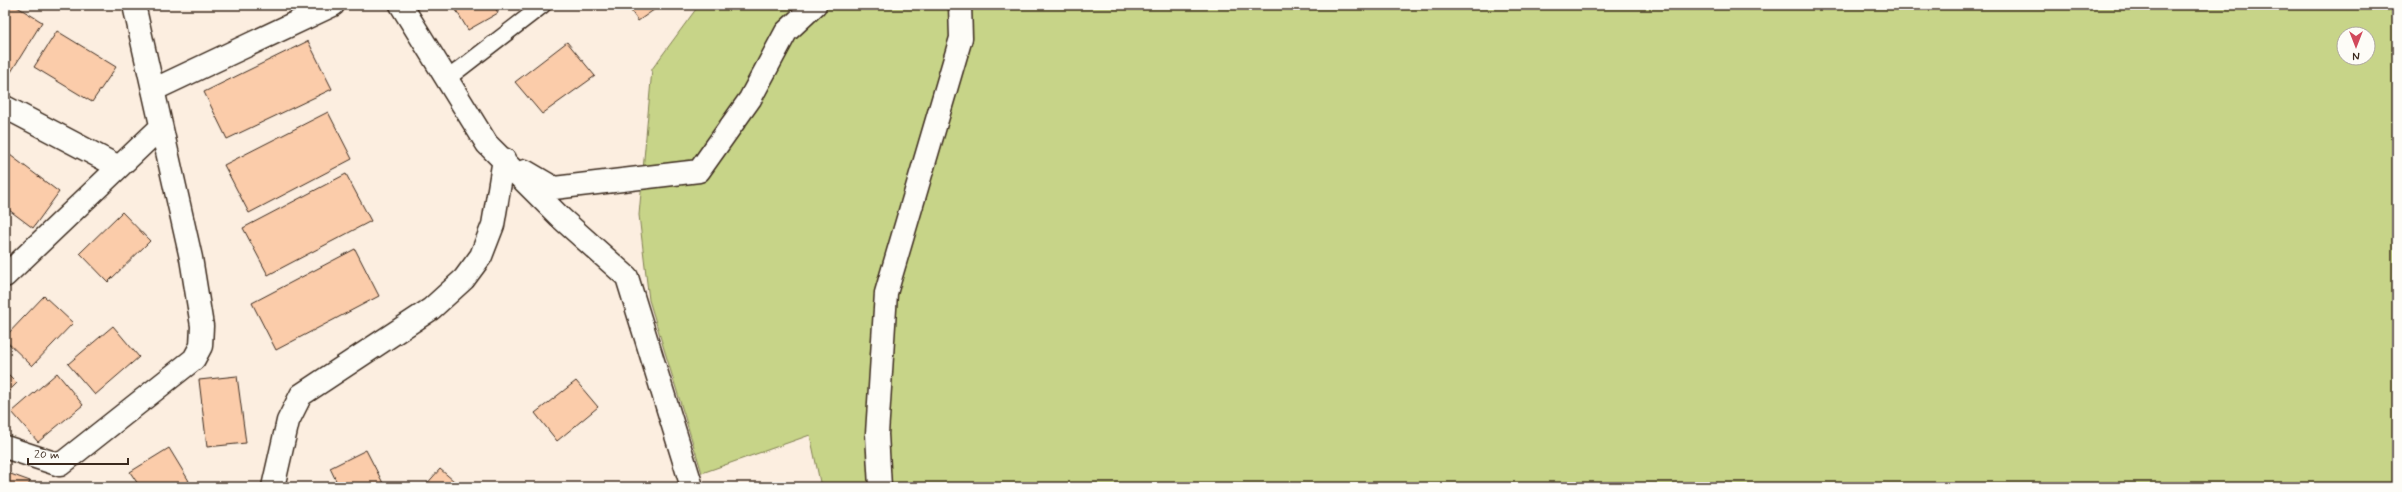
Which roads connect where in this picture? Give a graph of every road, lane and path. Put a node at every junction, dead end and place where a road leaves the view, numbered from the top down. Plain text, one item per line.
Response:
1 (134, 5) edge
2 (333, 5) edge
3 (401, 5) edge
4 (543, 5) edge
5 (815, 5) edge
6 (960, 5) edge
7 (447, 79) junction
8 (153, 90) junction
9 (5, 107) edge
10 (161, 127) junction
11 (504, 159) junction
12 (119, 167) junction
13 (5, 276) edge
14 (5, 447) edge
15 (273, 487) edge
16 (692, 487) edge
17 (880, 487) edge

1 - 8 street
2 - 8 street
3 - 7 street
4 - 7 lane
5 - 11 street
6 - 17 street
7 - 11 street
8 - 10 street
9 - 12 street
10 - 12 street
10 - 14 street
11 - 15 street
11 - 16 street
12 - 13 street

